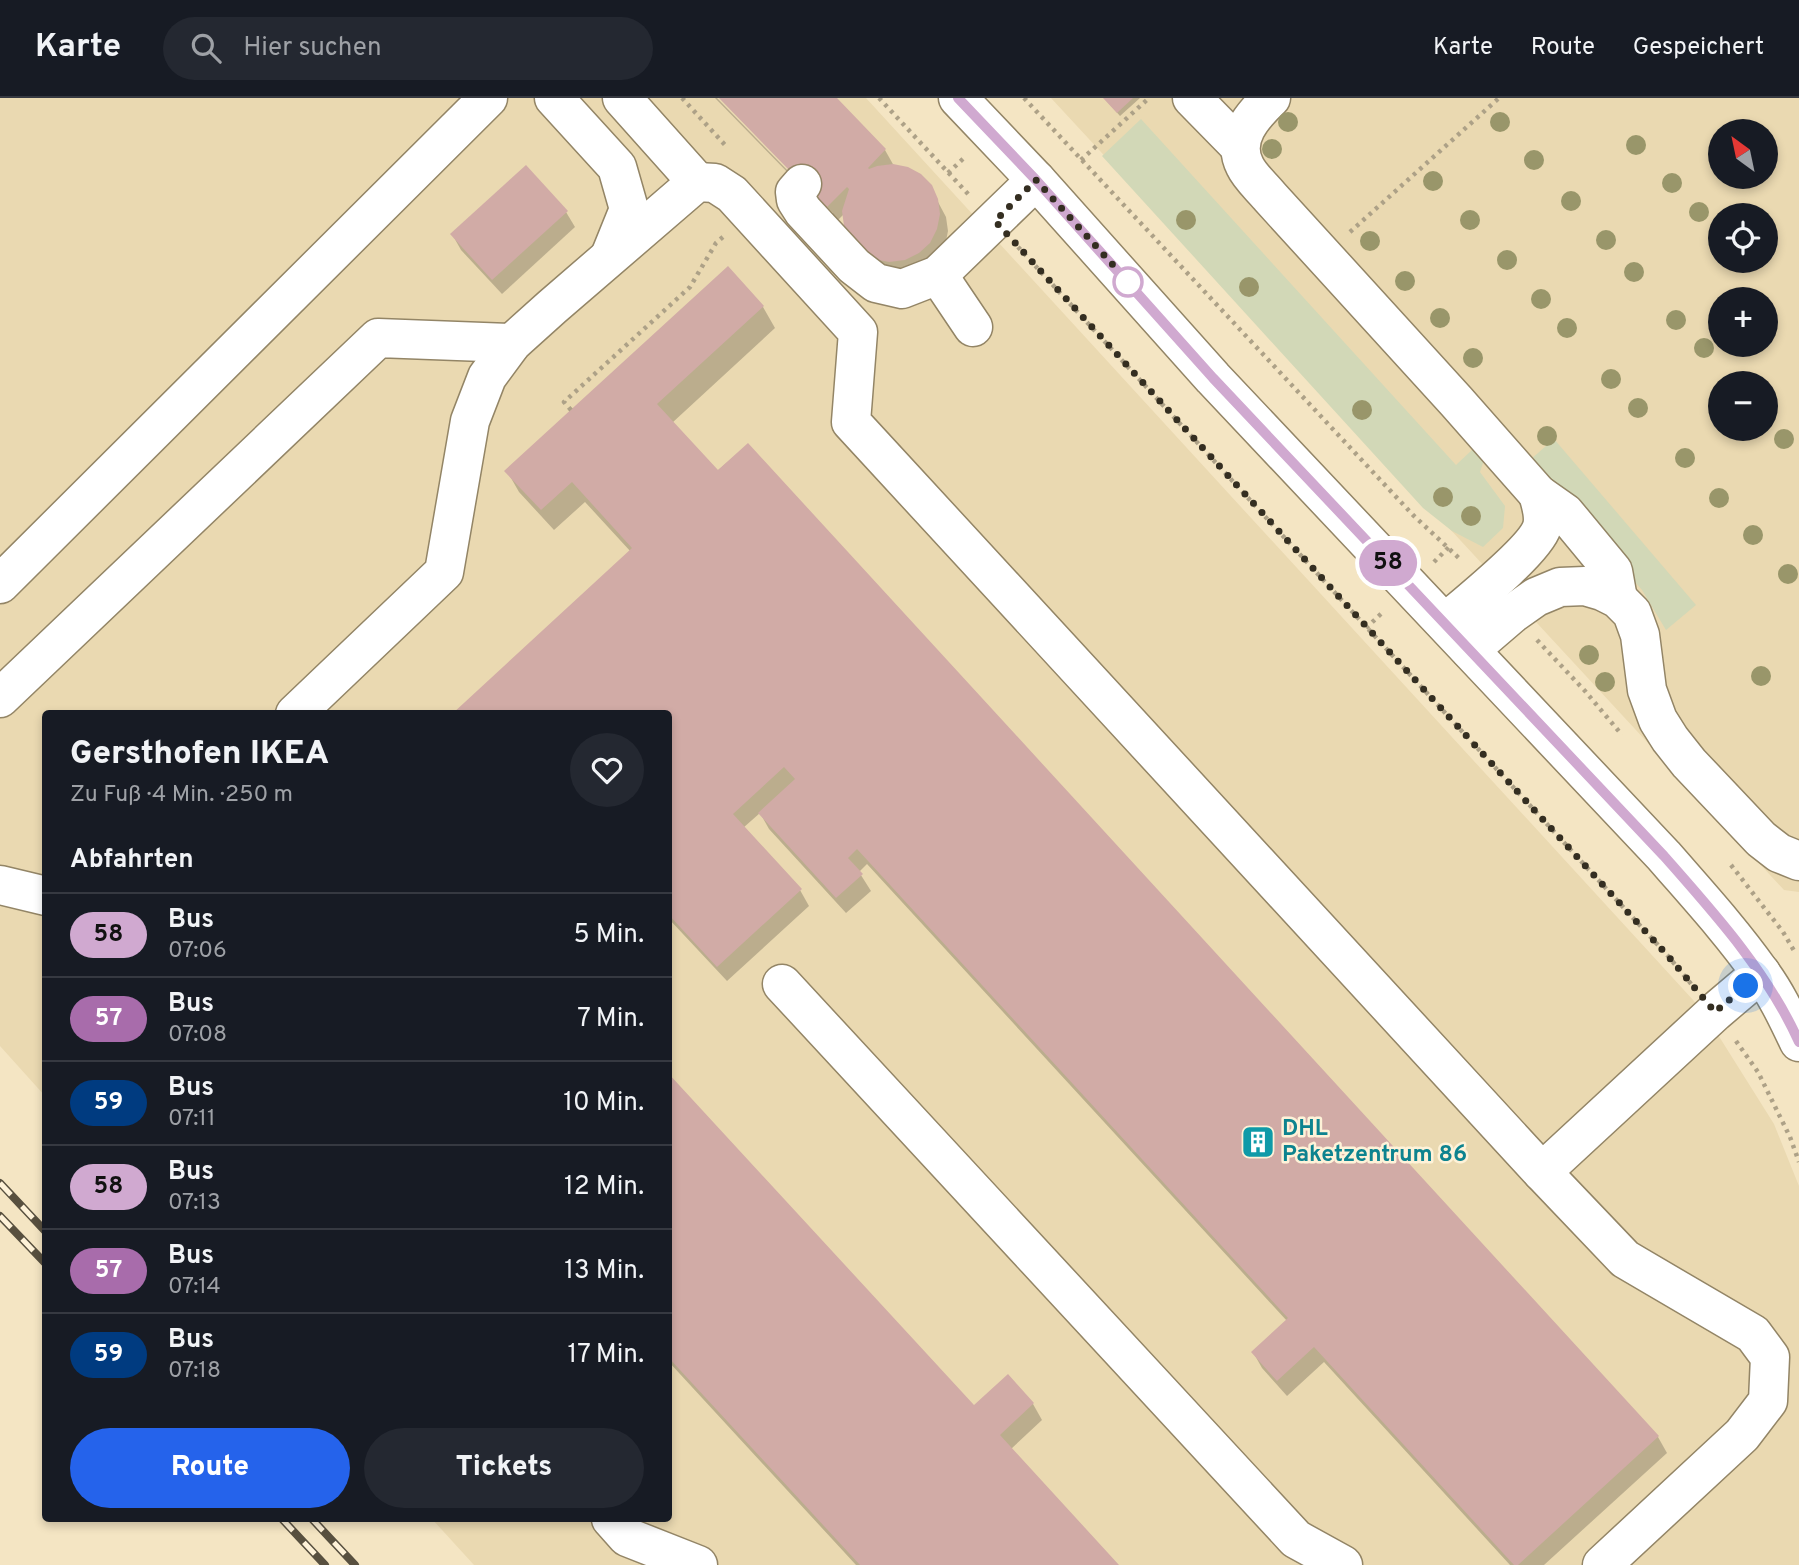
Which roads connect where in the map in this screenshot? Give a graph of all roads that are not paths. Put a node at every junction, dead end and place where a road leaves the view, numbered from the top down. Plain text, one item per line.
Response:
1 (488, 98) edge
2 (554, 98) edge
3 (622, 98) edge
4 (958, 98) edge
5 (1271, 98) edge
6 (1196, 99) edge
7 (1240, 147) junction
8 (1036, 180) junction
9 (697, 182) junction
10 (802, 184) dead end
11 (610, 257) junction
12 (939, 275) junction
13 (973, 327) dead end
14 (512, 343) junction
15 (1538, 495) junction
16 (0, 584) edge
17 (1618, 599) junction
18 (1457, 637) junction
19 (0, 698) edge
20 (299, 710) edge
21 (1799, 861) edge
22 (0, 885) edge
23 (42, 895) edge
24 (1761, 973) junction
25 (782, 984) dead end
26 (1799, 1042) edge
27 (1542, 1172) junction
28 (627, 1540) edge
29 (1301, 1552) edge
30 (698, 1565) edge
31 (1343, 1565) edge
32 (1602, 1565) edge

1 - 16 street
2 - 11 street
3 - 9 street
4 - 8 street
5 - 7 street
6 - 7 street
7 - 15 street
8 - 12 street
8 - 18 street
9 - 11 street
9 - 27 street
10 - 12 street
11 - 14 street
12 - 13 street
14 - 19 street
14 - 20 street
15 - 17 street
15 - 18 street
17 - 18 street
17 - 21 street
18 - 24 street
22 - 23 street
24 - 26 street
24 - 27 street
25 - 29 street
27 - 32 street
28 - 30 street
29 - 31 street

